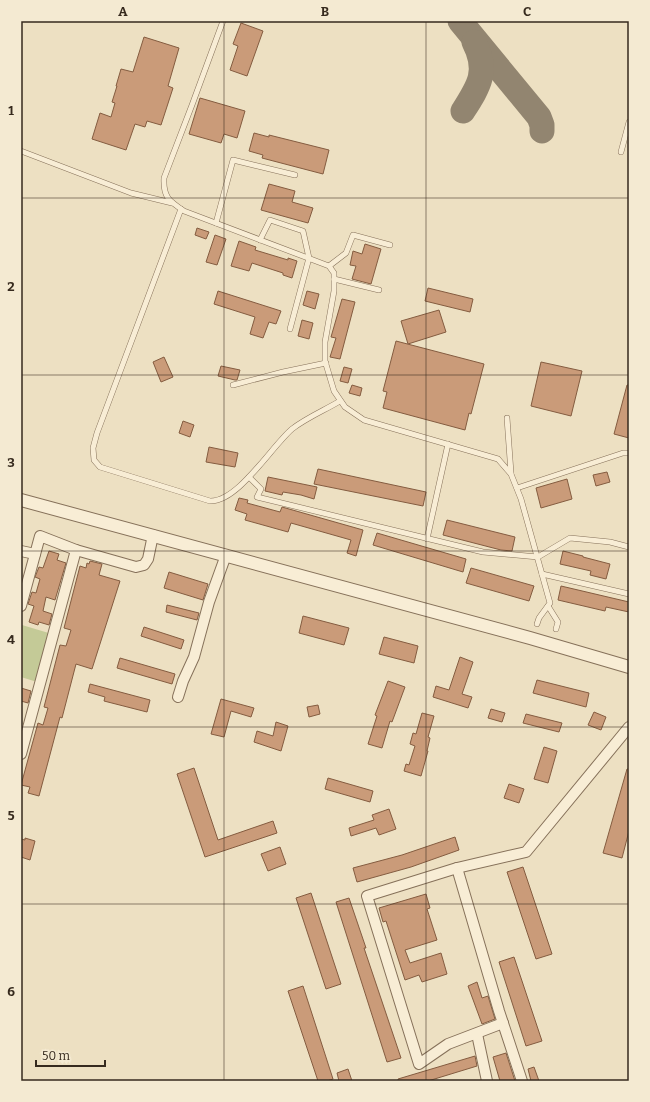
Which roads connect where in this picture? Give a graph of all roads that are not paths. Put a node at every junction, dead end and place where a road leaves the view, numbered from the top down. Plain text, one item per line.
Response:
1 (222, 21) edge
2 (629, 122) edge
3 (21, 151) edge
4 (620, 152) dead end
5 (295, 175) dead end
6 (172, 204) junction
7 (181, 209) junction
8 (216, 223) junction
9 (260, 240) junction
10 (390, 245) dead end
11 (309, 258) junction
12 (329, 266) junction
13 (334, 279) junction
14 (379, 290) dead end
15 (290, 329) dead end
16 (326, 363) junction
17 (233, 385) dead end
18 (340, 401) junction
19 (507, 418) dead end
20 (448, 444) junction
21 (629, 453) edge
22 (512, 474) junction
23 (249, 477) junction
24 (517, 488) junction
25 (21, 500) edge
26 (153, 535) junction
27 (427, 538) junction
28 (629, 547) edge
29 (76, 550) junction
30 (21, 551) edge
31 (35, 554) junction
32 (226, 555) junction
33 (538, 557) junction
34 (542, 574) junction
35 (629, 594) edge
36 (21, 606) edge
37 (548, 606) junction
38 (537, 624) dead end
39 (556, 629) dead end
40 (629, 667) edge
41 (178, 697) dead end
42 (629, 727) edge
43 (21, 754) edge
44 (457, 868) junction
45 (503, 1023) junction
46 (477, 1034) junction
47 (487, 1081) edge
48 (522, 1081) edge

1 - 6 lane
2 - 4 lane
3 - 6 lane
5 - 8 lane
6 - 7 lane
7 - 8 lane
7 - 23 lane
8 - 9 lane
9 - 11 lane
9 - 11 lane
10 - 12 lane
11 - 12 lane
11 - 15 lane
12 - 13 lane
13 - 14 lane
13 - 16 lane
16 - 17 lane
16 - 18 lane
18 - 20 lane
18 - 23 lane
19 - 22 lane
20 - 22 lane
20 - 27 lane
21 - 24 lane
22 - 24 lane
23 - 27 lane
24 - 33 lane
25 - 26 street
26 - 29 street
26 - 32 street
27 - 33 lane
28 - 33 lane
29 - 31 street
29 - 43 street
30 - 31 street
31 - 36 street
32 - 40 street
32 - 41 street
33 - 34 lane
34 - 35 lane
34 - 37 lane
37 - 38 lane
37 - 39 lane
42 - 44 street
44 - 45 street
44 - 46 street
45 - 46 street
45 - 48 street
46 - 47 street

